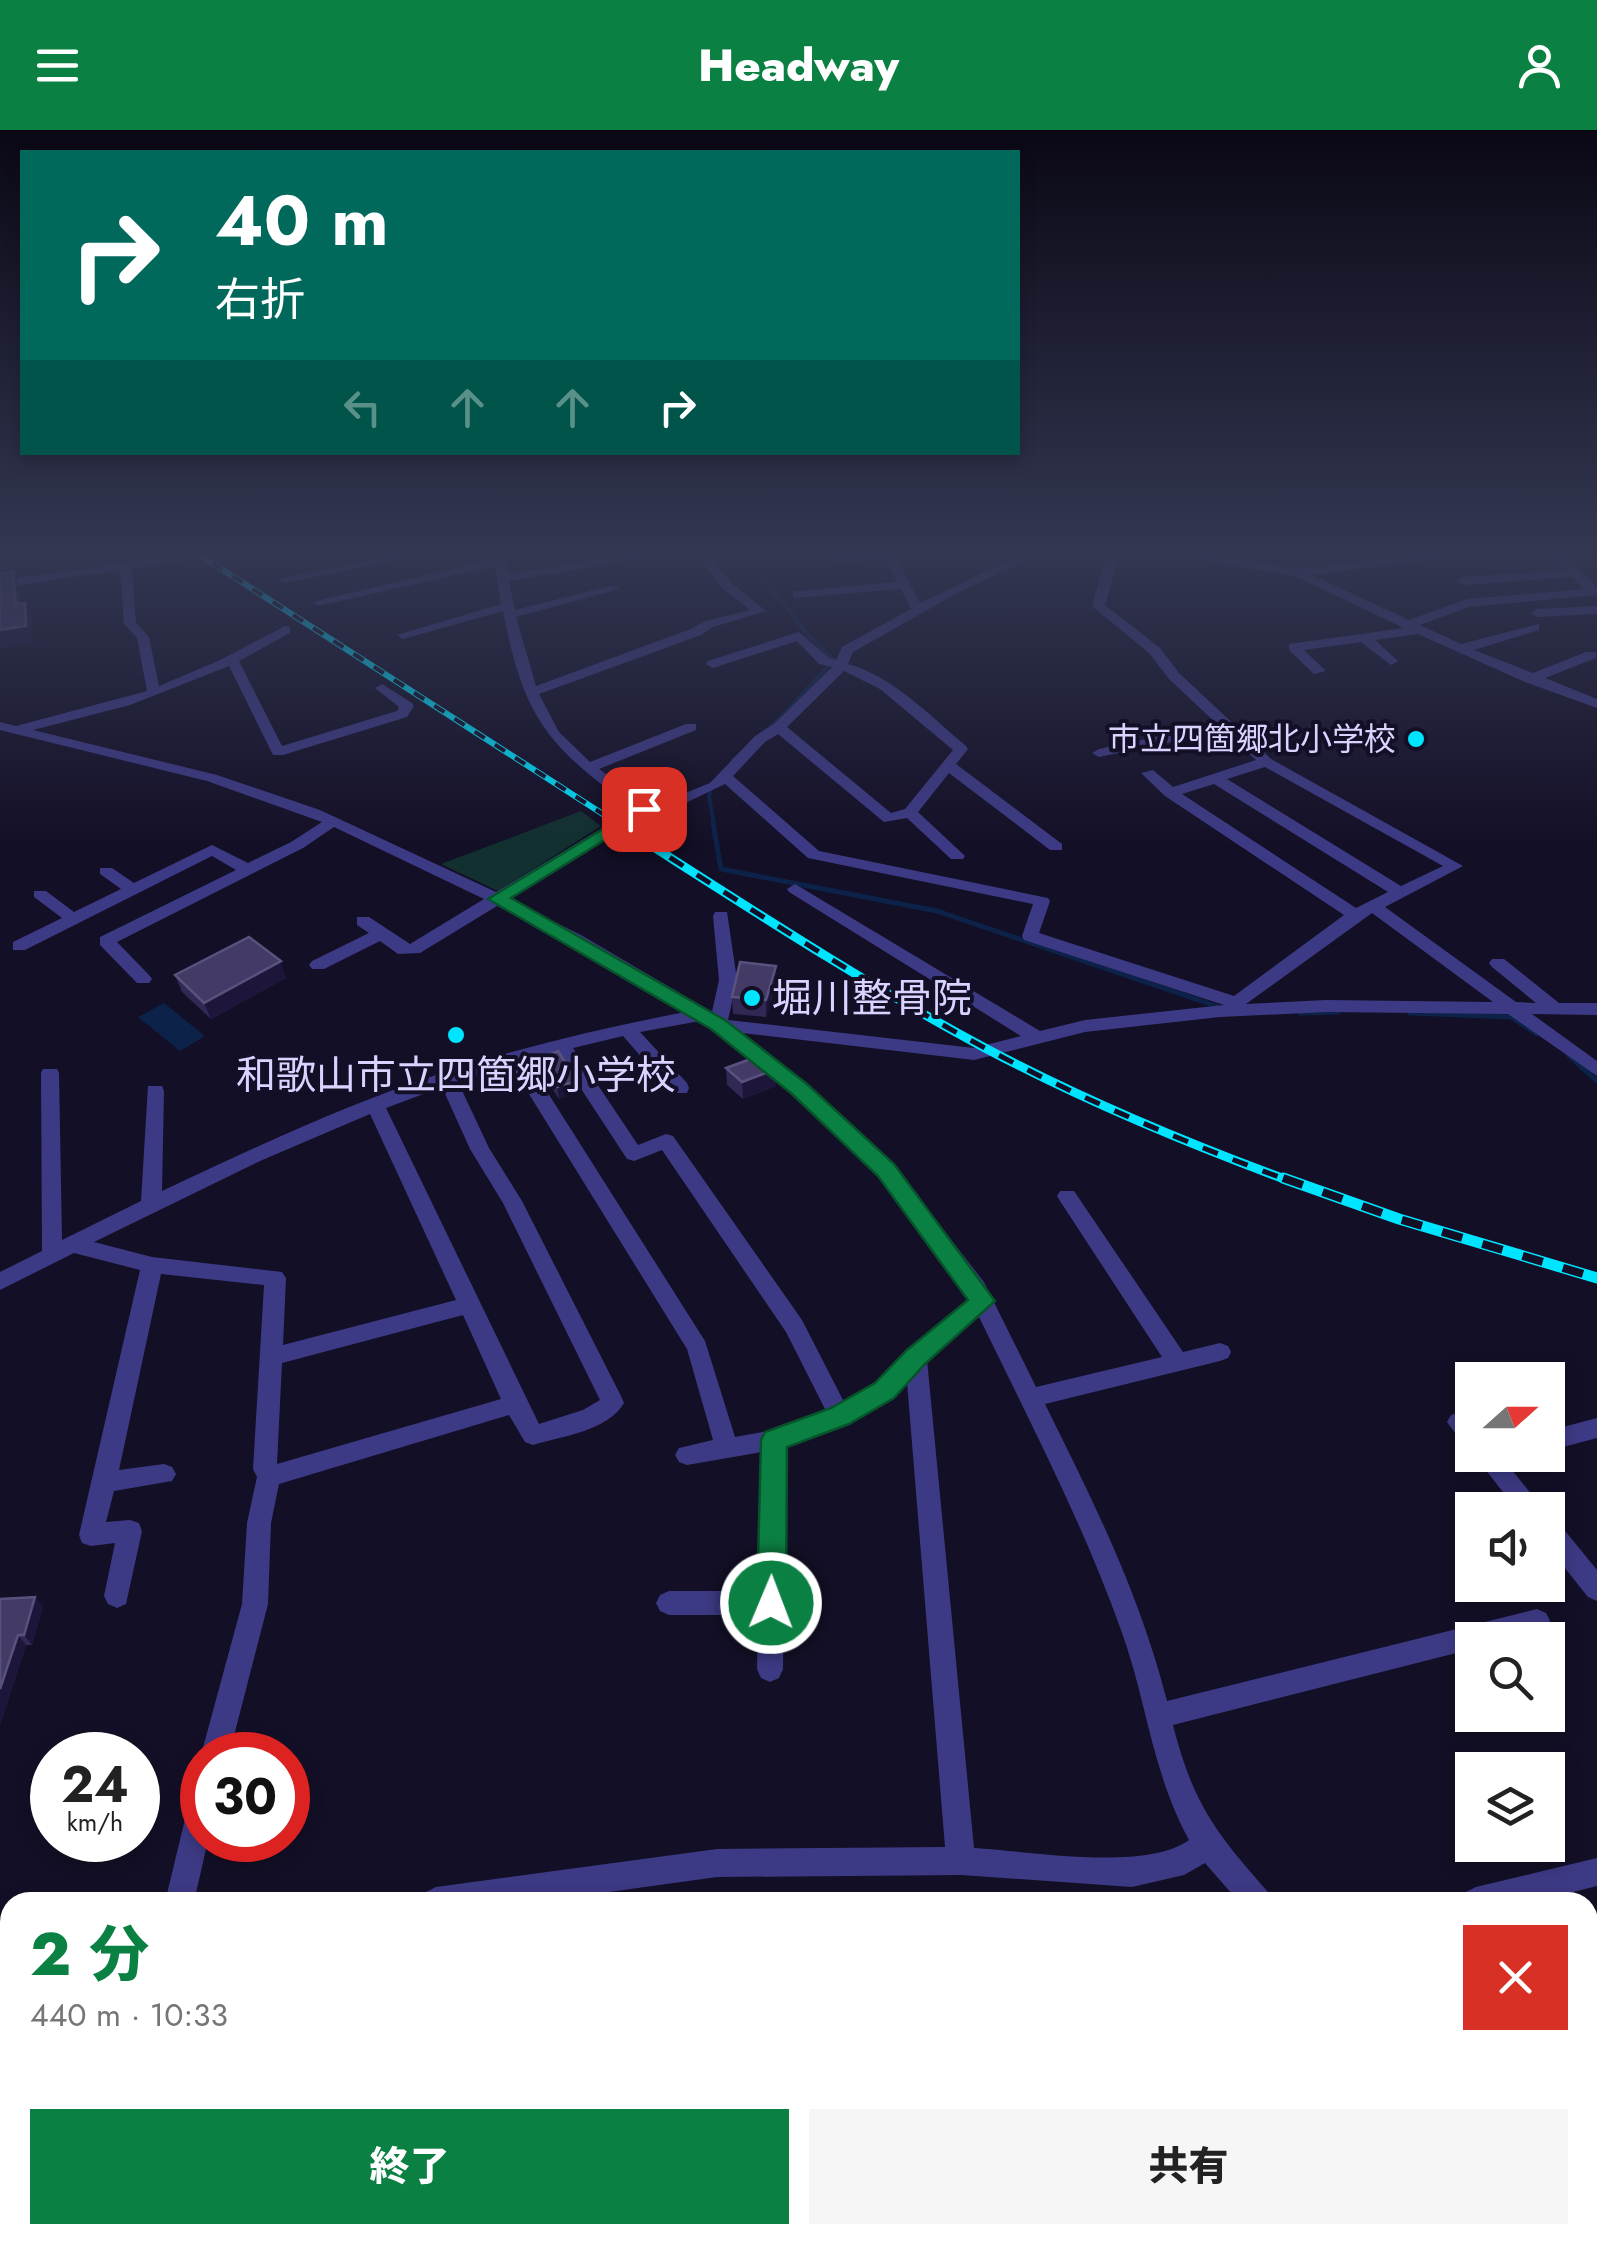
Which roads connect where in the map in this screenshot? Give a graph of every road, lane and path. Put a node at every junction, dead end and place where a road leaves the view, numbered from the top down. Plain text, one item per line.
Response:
1 (146, 649) edge
2 (255, 649) edge
3 (520, 649) edge
4 (651, 649) edge
5 (752, 649) edge
6 (814, 649) edge
7 (849, 649) edge
8 (1152, 649) edge
9 (1296, 649) edge
10 (1377, 649) edge
11 (1460, 649) edge
12 (1591, 655) dead end
13 (1392, 661) dead end
14 (234, 662) junction
15 (712, 664) dead end
16 (834, 665) junction
17 (1319, 671) dead end
18 (1530, 679) junction
19 (382, 688) dead end
20 (532, 692) junction
21 (154, 693) junction
22 (1597, 704) edge
23 (1226, 726) junction
24 (692, 727) dead end
25 (779, 727) junction
26 (8, 728) edge
27 (1099, 753) dead end
28 (1266, 762) junction
29 (948, 765) junction
30 (588, 768) junction
31 (1148, 774) dead end
32 (1215, 778) junction
33 (715, 785) junction
34 (1170, 792) junction
35 (644, 809) junction
36 (910, 812) junction
37 (333, 821) junction
38 (209, 838) dead end
39 (1056, 846) dead end
40 (957, 856) dead end
41 (254, 867) junction
42 (106, 871) dead end
43 (132, 889) junction
44 (795, 889) dead end
45 (1398, 892) junction
46 (40, 894) dead end
47 (498, 899) junction
48 (1373, 906) junction
49 (1355, 915) junction
50 (721, 916) dead end
51 (73, 919) junction
52 (363, 921) dead end
53 (381, 934) junction
54 (18, 946) dead end
55 (1498, 963) dead end
56 (318, 965) dead end
57 (143, 979) dead end
58 (1231, 1008) junction
59 (1509, 1009) junction
60 (1597, 1009) edge
61 (1554, 1010) junction
62 (709, 1020) junction
63 (626, 1028) junction
64 (1039, 1039) junction
65 (562, 1044) junction
66 (516, 1057) junction
67 (1597, 1070) edge
68 (50, 1073) dead end
69 (447, 1078) junction
70 (680, 1088) dead end
71 (155, 1091) dead end
72 (375, 1104) junction
73 (1067, 1196) dead end
74 (151, 1206) junction
75 (75, 1244) junction
76 (52, 1256) junction
77 (152, 1265) junction
78 (2, 1286) edge
79 (983, 1301) junction
80 (469, 1305) junction
81 (1220, 1352) dead end
82 (269, 1357) junction
83 (916, 1357) junction
84 (1178, 1362) junction
85 (1030, 1398) junction
86 (516, 1404) junction
87 (840, 1416) junction
88 (1597, 1428) edge
89 (1565, 1436) edge
90 (774, 1440) junction
91 (727, 1448) junction
92 (688, 1455) dead end
93 (1502, 1472) edge
94 (164, 1474) dead end
95 (269, 1478) junction
96 (104, 1482) junction
97 (1518, 1492) edge
98 (1565, 1550) edge
99 (1597, 1589) edge
100 (117, 1596) dead end
101 (669, 1603) dead end
102 (771, 1603) junction
103 (1455, 1642) edge
104 (770, 1669) dead end
105 (1158, 1716) junction
106 (221, 1732) edge
107 (1207, 1844) junction
108 (961, 1861) junction
109 (189, 1862) edge
110 (1597, 1872) edge
111 (182, 1892) edge
112 (508, 1892) edge
113 (1249, 1892) edge
114 (1516, 1892) edge

1 - 21 street
2 - 14 street
3 - 20 street
4 - 20 street
5 - 15 street
6 - 16 street
7 - 16 street
8 - 23 street
9 - 17 street
10 - 13 street
11 - 18 street
12 - 18 street
14 - 19 street
14 - 21 street
16 - 25 street
16 - 29 street
18 - 22 street
20 - 30 street
21 - 26 street
23 - 27 street
23 - 28 street
24 - 30 street
25 - 33 street
25 - 36 street
26 - 37 street
28 - 32 street
28 - 45 street
29 - 36 street
29 - 39 street
30 - 35 street
31 - 34 street
32 - 34 street
32 - 45 street
33 - 35 street
33 - 58 street
34 - 49 street
35 - 47 street
36 - 40 street
37 - 41 street
37 - 47 street
38 - 41 street
41 - 43 street
41 - 57 street
42 - 43 street
43 - 51 street
44 - 64 street
45 - 48 street
46 - 51 street
47 - 53 street
47 - 62 street
48 - 49 street
48 - 59 street
49 - 58 street
50 - 62 street
51 - 54 street
52 - 53 street
53 - 56 street
55 - 61 street
58 - 59 street
58 - 64 street
59 - 61 street
59 - 67 street
60 - 61 street
62 - 63 street
62 - 64 street
62 - 79 street
63 - 65 street
63 - 70 street
65 - 66 street
65 - 87 street
66 - 69 street
66 - 91 street
68 - 76 street
69 - 72 street
69 - 86 street
71 - 74 street
72 - 74 street
72 - 80 street
73 - 84 street
74 - 75 street
75 - 76 street
75 - 77 street
76 - 78 street
77 - 82 street
77 - 96 street
79 - 83 street
79 - 85 street
80 - 82 street
80 - 86 street
81 - 84 street
82 - 95 street
83 - 87 street
83 - 108 street
84 - 85 street
85 - 105 street
86 - 95 street
87 - 90 street
88 - 89 street
90 - 91 street
90 - 102 street
91 - 92 street
93 - 97 street
94 - 96 street
95 - 106 street
96 - 100 street
98 - 99 street
101 - 102 street
102 - 104 street
103 - 105 street
105 - 107 street
107 - 108 street
107 - 113 street
108 - 112 street
109 - 111 street
110 - 114 street

